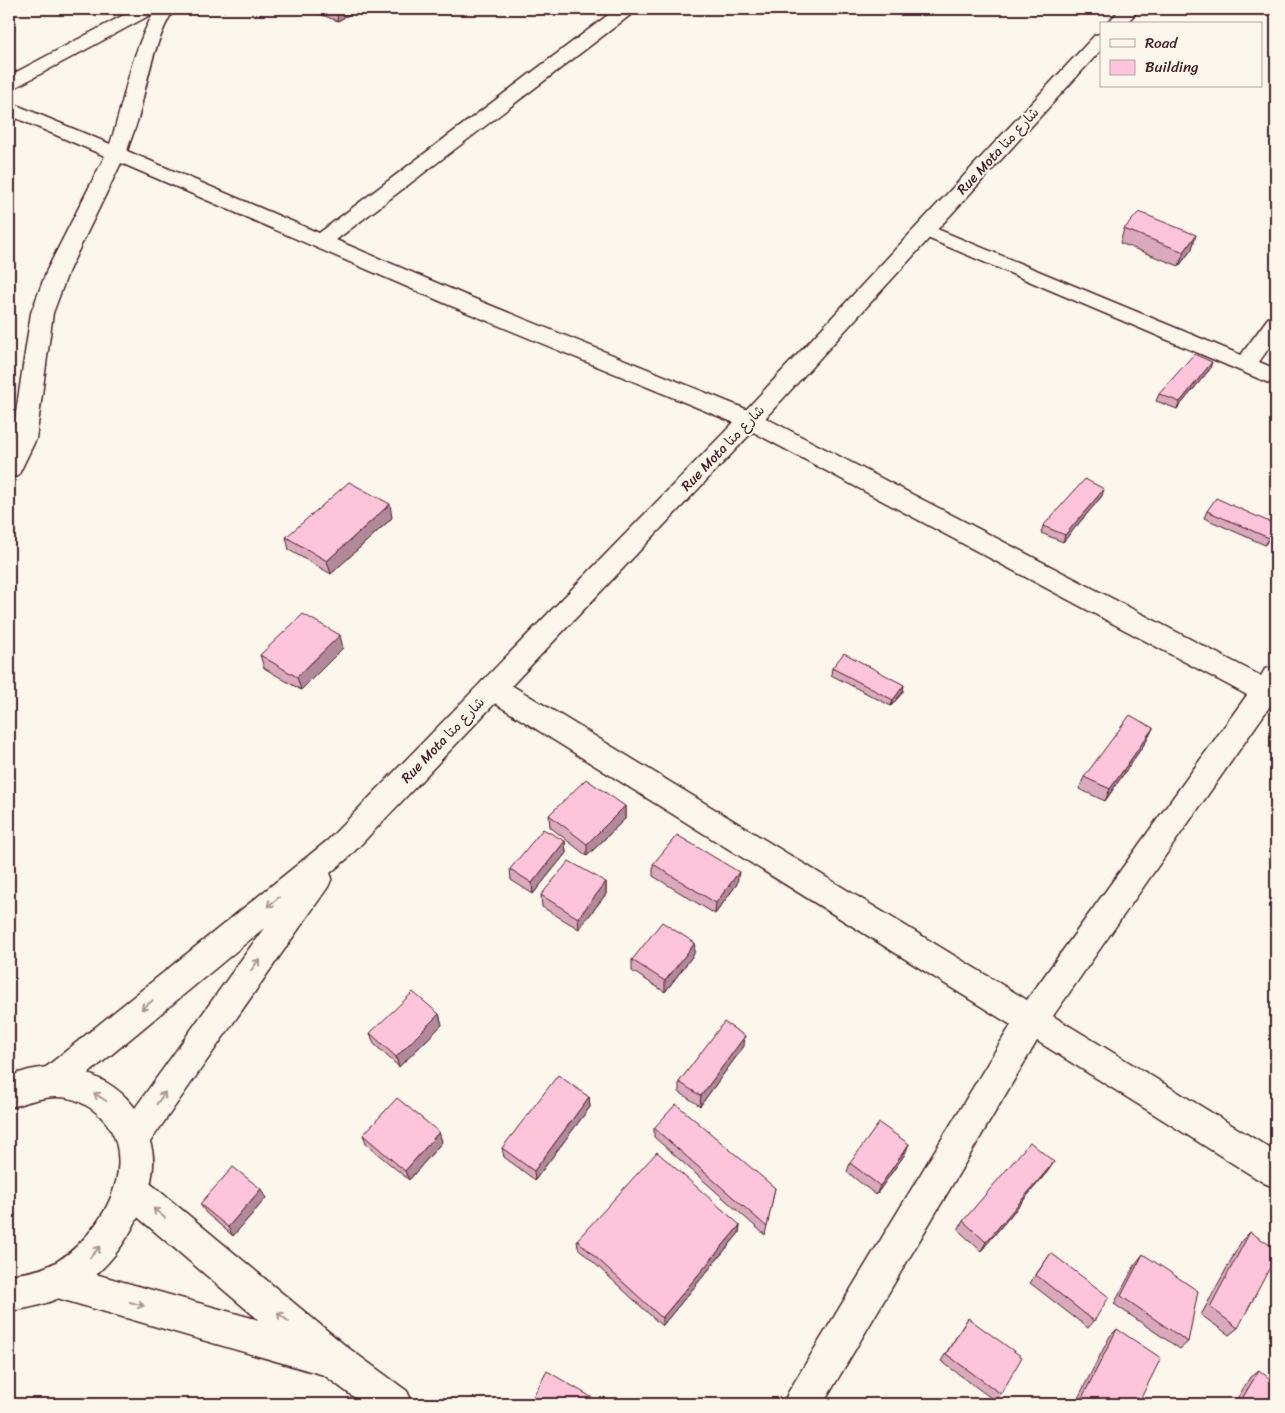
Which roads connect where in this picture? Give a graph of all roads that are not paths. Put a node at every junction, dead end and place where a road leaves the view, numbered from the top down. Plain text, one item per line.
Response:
1 (148, 9) edge
2 (166, 9) edge
3 (627, 9) edge
4 (1130, 9) edge
5 (1118, 22) edge
6 (1100, 41) edge
7 (9, 83) edge
8 (9, 108) edge
9 (116, 154) junction
10 (925, 230) junction
11 (320, 242) junction
12 (1276, 324) edge
13 (1246, 365) junction
14 (1276, 378) edge
15 (750, 420) junction
16 (9, 470) edge
17 (493, 688) junction
18 (1273, 688) edge
19 (338, 850) junction
20 (1032, 1019) junction
21 (53, 1082) junction
22 (9, 1092) edge
23 (133, 1138) junction
24 (1276, 1171) edge
25 (133, 1191) junction
26 (56, 1281) junction
27 (9, 1293) edge
28 (334, 1360) junction
29 (394, 1404) edge
30 (802, 1404) edge

1 - 7 main road
2 - 9 main road
3 - 11 main road
4 - 5 main road
6 - 10 main road, Rue Mota شارع متا
8 - 9 main road
9 - 11 main road
9 - 16 main road
10 - 13 main road
10 - 15 main road, Rue Mota شارع متا
11 - 15 main road
12 - 13 main road
13 - 14 main road
15 - 17 main road, Rue Mota شارع متا
15 - 18 main road
17 - 19 main road, Rue Mota شارع متا
17 - 20 main road
18 - 20 main road
19 -> 21 main road
23 -> 19 main road
20 - 24 main road
20 - 30 main road
21 - 22 main road
23 -> 21 main road
23 - 25 main road
26 -> 25 main road
28 -> 25 main road
26 - 27 main road
26 -> 28 main road
28 - 29 main road

